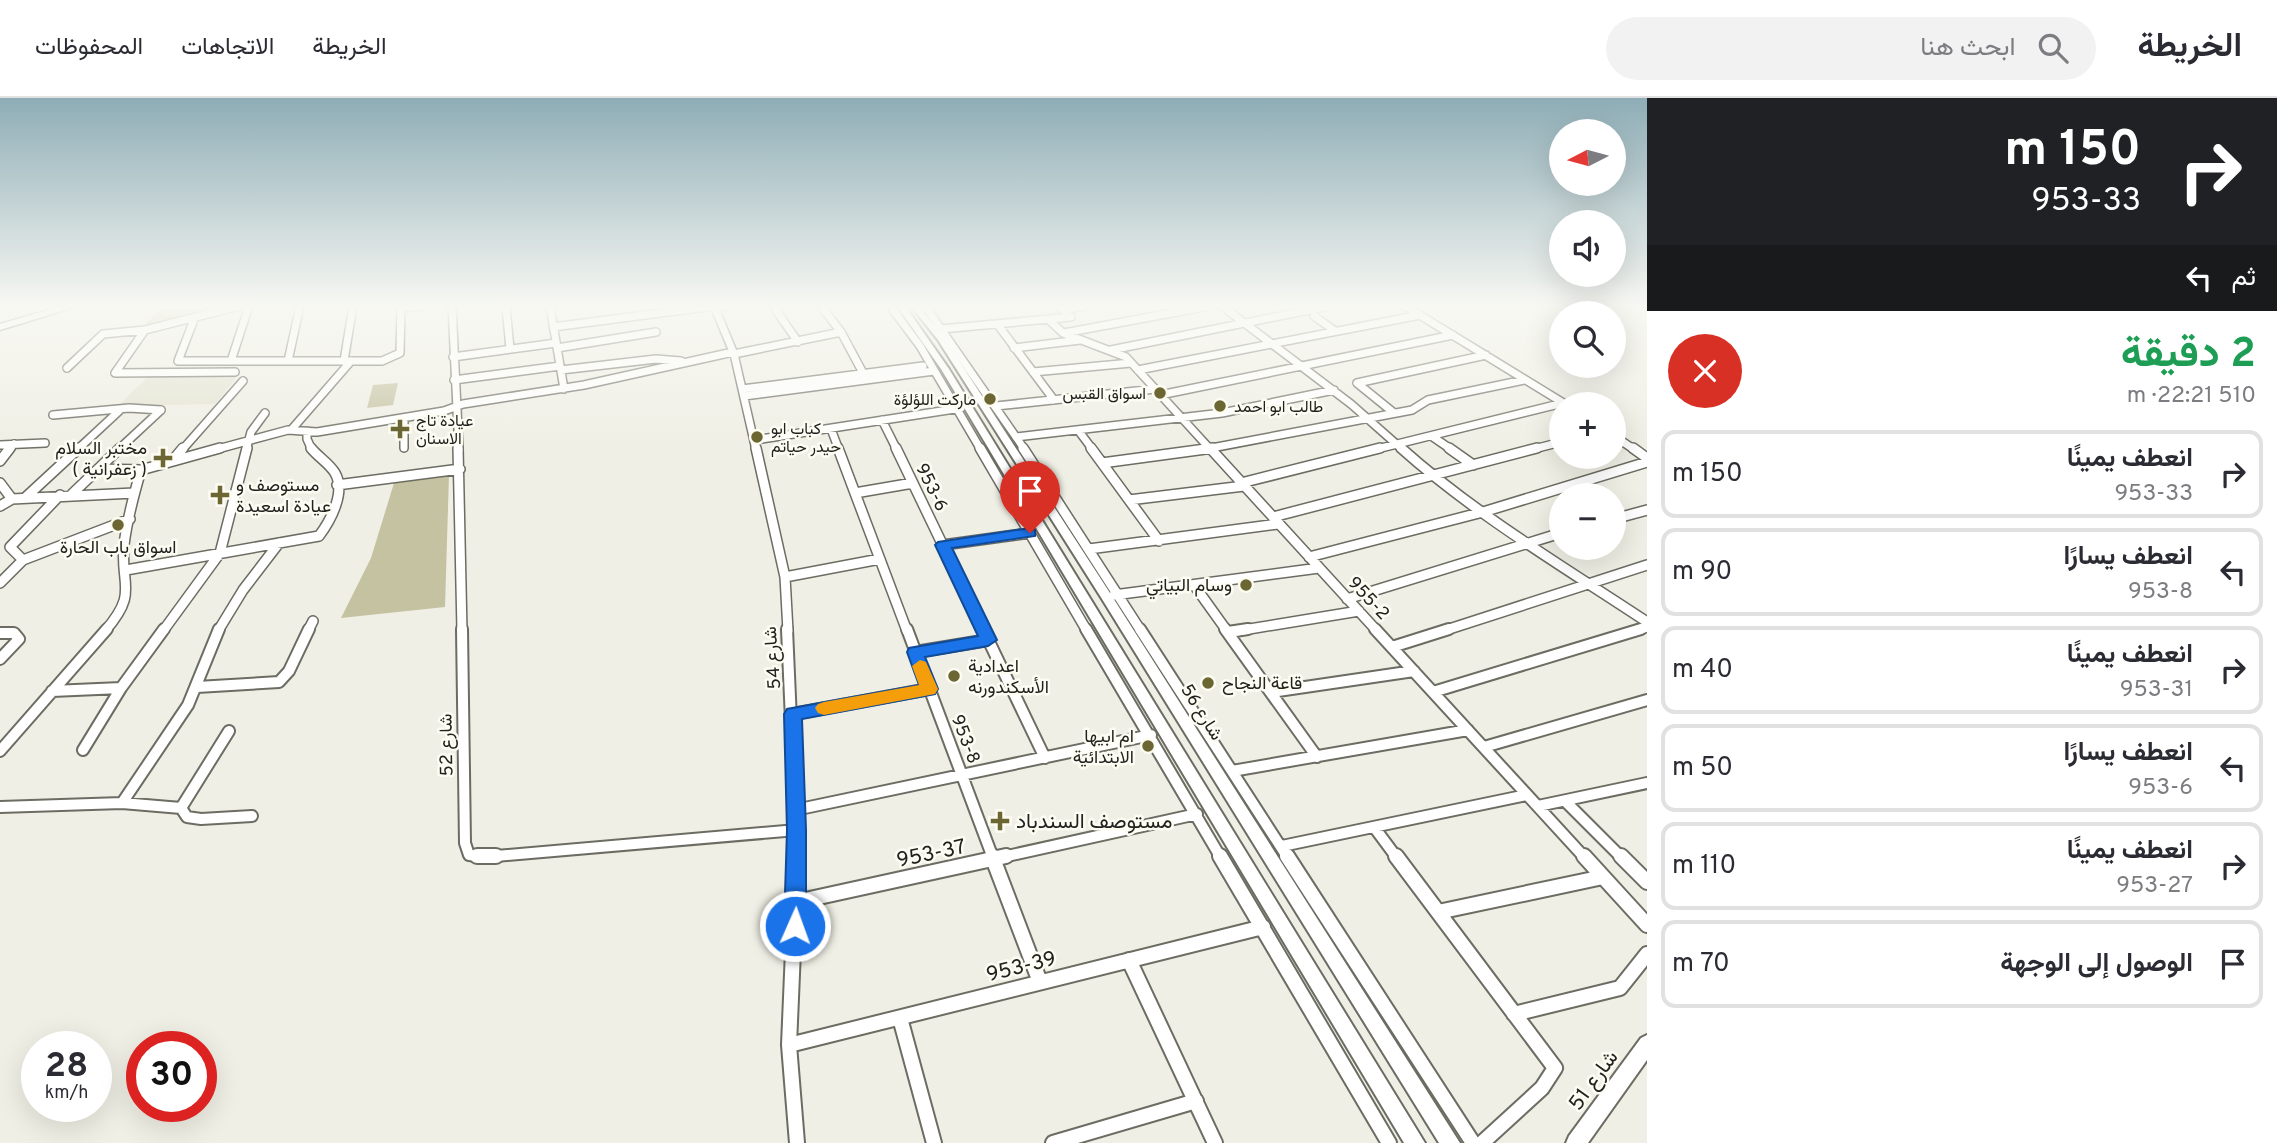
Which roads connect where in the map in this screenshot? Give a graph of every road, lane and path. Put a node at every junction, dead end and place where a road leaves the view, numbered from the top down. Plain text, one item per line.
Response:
1 (81, 355) edge
2 (128, 355) edge
3 (180, 355) edge
4 (233, 355) edge
5 (289, 355) edge
6 (348, 355) edge
7 (397, 355) edge
8 (469, 355) edge
9 (558, 355) edge
10 (723, 355) edge
11 (733, 355) edge
12 (853, 355) edge
13 (931, 355) edge
14 (933, 355) edge
15 (941, 355) edge
16 (958, 355) edge
17 (1019, 355) edge
18 (1116, 355) edge
19 (1211, 355) edge
20 (1285, 355) edge
21 (1359, 355) edge
22 (1486, 355) joint
23 (453, 357) joint
24 (231, 361) junction
25 (288, 361) junction
26 (348, 361) junction
27 (684, 362) junction
28 (1134, 367) junction
29 (1301, 367) junction
30 (67, 368) dead end
31 (560, 368) junction
32 (942, 368) junction
33 (235, 372) dead end
34 (1033, 372) junction
35 (863, 373) junction
36 (454, 380) junction
37 (1524, 380) junction
38 (243, 381) dead end
39 (564, 389) junction
40 (1334, 390) junction
41 (1158, 392) junction
42 (743, 393) junction
43 (1549, 395) edge
44 (1054, 400) junction
45 (455, 406) junction
46 (996, 406) junction
47 (962, 408) junction
48 (1549, 408) edge
49 (119, 411) junction
50 (265, 413) dead end
51 (1394, 413) junction
52 (53, 415) dead end
53 (404, 418) junction
54 (1181, 418) junction
55 (1369, 418) junction
56 (882, 420) junction
57 (292, 429) junction
58 (831, 429) junction
59 (1078, 430) junction
60 (307, 431) junction
61 (1433, 436) junction
62 (1016, 437) junction
63 (249, 440) junction
64 (755, 440) junction
65 (45, 443) dead end
66 (14, 444) junction
67 (0, 445) edge
68 (1549, 445) edge
69 (1626, 445) edge
70 (1398, 446) junction
71 (404, 448) dead end
72 (1210, 449) junction
73 (1647, 460) edge
74 (0, 461) edge
75 (173, 461) junction
76 (1102, 463) junction
77 (1474, 465) junction
78 (99, 469) junction
79 (460, 469) junction
80 (141, 470) junction
81 (1432, 476) junction
82 (0, 482) edge
83 (913, 483) junction
84 (338, 485) junction
85 (1242, 485) junction
86 (134, 493) junction
87 (855, 493) junction
88 (72, 494) junction
89 (60, 495) junction
90 (25, 498) junction
91 (12, 499) junction
92 (1129, 500) junction
93 (0, 506) edge
94 (1647, 510) edge
95 (1483, 512) junction
96 (1626, 516) edge
97 (130, 519) junction
98 (1276, 521) junction
99 (1030, 533) junction
100 (1549, 536) edge
101 (1159, 541) junction
102 (1526, 542) junction
103 (279, 543) junction
104 (943, 545) junction
105 (1089, 549) junction
106 (219, 554) junction
107 (1309, 557) junction
108 (880, 559) junction
109 (23, 560) junction
110 (1647, 565) edge
111 (1319, 568) junction
112 (126, 570) junction
113 (785, 577) junction
114 (0, 583) edge
115 (1588, 584) junction
116 (1194, 585) junction
117 (1112, 596) junction
118 (1348, 599) junction
119 (1359, 611) junction
120 (313, 621) dead end
121 (1647, 624) edge
122 (1228, 632) junction
123 (0, 633) edge
124 (988, 640) junction
125 (1392, 647) junction
126 (915, 652) junction
127 (0, 659) edge
128 (1413, 671) junction
129 (197, 687) junction
130 (121, 688) junction
131 (929, 689) junction
132 (52, 691) junction
133 (1272, 692) junction
134 (1433, 692) junction
135 (1647, 700) edge
136 (793, 714) junction
137 (1468, 730) junction
138 (229, 731) dead end
139 (1151, 735) junction
140 (1484, 747) junction
141 (83, 750) dead end
142 (0, 751) edge
143 (1317, 757) junction
144 (1045, 758) junction
145 (1232, 771) junction
146 (961, 775) junction
147 (1647, 783) edge
148 (1527, 794) junction
149 (1565, 801) junction
150 (122, 803) junction
151 (1538, 806) junction
152 (0, 807) edge
153 (181, 808) junction
154 (794, 810) junction
155 (1197, 814) junction
156 (252, 816) dead end
157 (1374, 827) junction
158 (797, 830) junction
159 (1282, 846) junction
160 (993, 859) junction
161 (1603, 877) junction
162 (1647, 883) edge
163 (796, 902) junction
164 (1438, 912) junction
165 (1647, 925) edge
166 (1263, 927) junction
167 (1647, 954) edge
168 (1129, 960) junction
169 (1040, 982) junction
170 (1514, 1014) junction
171 (900, 1018) junction
172 (1647, 1044) edge
173 (789, 1045) junction
174 (1196, 1101) junction
175 (1071, 1140) edge
176 (797, 1143) edge
177 (934, 1143) edge
178 (1053, 1143) edge
179 (1215, 1143) edge
180 (1389, 1143) edge
181 (1415, 1143) edge
182 (1450, 1143) edge
183 (1473, 1143) edge
184 (1482, 1143) edge
185 (1576, 1143) edge

1 - 30 street
2 - 33 street
3 - 24 street
4 - 24 street
5 - 25 street
6 - 26 street
7 - 26 street
8 - 23 street
9 - 31 street
10 - 27 street
11 - 42 street, شارع 54
12 - 35 street
13 - 32 street
14 - 32 street, شارع 56
15 - 32 street, شارع 56
16 - 46 street
17 - 34 street
18 - 28 street, 955-2
19 - 28 street
20 - 29 street
21 - 29 street
22 - 37 street
22 - 51 street
23 - 36 street, شارع 52
24 - 25 street
25 - 26 street
26 - 57 street
27 - 31 street
27 - 39 street
28 - 34 street
28 - 41 street, 955-2
29 - 40 street
29 - 41 street
31 - 36 street
31 - 39 street
32 - 35 street
32 - 42 street
32 - 47 street, شارع 56
32 - 117 street, شارع 56
34 - 44 street
35 - 42 street
36 - 45 street, شارع 52
37 - 43 street
37 - 51 street
38 - 75 street
39 - 45 street
40 - 54 street
40 - 55 street
41 - 44 street
41 - 54 street, 955-2
42 - 64 street, شارع 54
44 - 46 street
45 - 53 street
45 - 79 street, شارع 52
46 - 62 street
47 - 56 street
47 - 99 street
47 - 181 street, شارع 56
48 - 61 street
49 - 52 street
49 - 78 street
49 - 90 street
50 - 63 street
51 - 55 street
53 - 60 street
53 - 71 street
54 - 59 street
54 - 72 street, 955-2
55 - 70 street
55 - 72 street
56 - 58 street
56 - 83 street, 953-6
57 - 60 street
57 - 63 street
58 - 64 street
58 - 87 street, 953-8
59 - 62 street
59 - 76 street
60 - 84 street
61 - 70 street
61 - 77 street
62 - 105 street
63 - 75 street
63 - 106 street
64 - 113 street, شارع 54
65 - 66 street
66 - 67 street
66 - 74 street
68 - 77 street
69 - 73 street
70 - 81 street
70 - 85 street
72 - 76 street
72 - 85 street, 955-2
73 - 95 street
75 - 80 street
76 - 92 street
77 - 81 street
78 - 80 street
78 - 88 street
79 - 84 street
79 - 158 street, شارع 52
80 - 86 street
81 - 95 street
81 - 98 street
82 - 91 street
83 - 87 street
83 - 104 street, 953-6
84 - 103 street
85 - 92 street
85 - 98 street, 955-2
86 - 88 street
86 - 97 street
87 - 108 street, 953-8
88 - 89 street
89 - 90 street
89 - 109 street
90 - 91 street
91 - 93 street
92 - 101 street
94 - 96 street
95 - 102 street
95 - 107 street
97 - 109 street
97 - 112 street
98 - 101 street
98 - 107 street, 955-2
99 - 104 street
99 - 139 street
100 - 102 street
101 - 105 street
102 - 115 street
102 - 118 street
103 - 106 street
103 - 129 street
104 - 124 street, 953-6
105 - 117 street
106 - 112 street
106 - 130 street
107 - 111 street, 955-2
108 - 113 street
108 - 126 street, 953-8
109 - 114 street
110 - 115 street
111 - 116 street
111 - 118 street, 955-2
112 - 132 street
113 - 136 street, شارع 54
115 - 121 street
115 - 125 street
116 - 117 street
116 - 122 street
117 - 145 street
117 - 182 street, شارع 56
118 - 119 street, 955-2
119 - 122 street
119 - 125 street, 955-2
120 - 129 street
121 - 134 street
122 - 133 street
123 - 127 street
124 - 126 street
124 - 144 street, 953-6
125 - 128 street, 955-2
126 - 131 street, 953-8
128 - 133 street
128 - 134 street, 955-2
129 - 150 street
130 - 132 street
130 - 141 street
131 - 136 street
131 - 146 street, 953-8
132 - 142 street
133 - 143 street
134 - 137 street, 955-2
135 - 140 street
136 - 154 street, شارع 54
137 - 140 street, 955-2
137 - 143 street
138 - 153 street
139 - 144 street
139 - 155 street
140 - 148 street, 955-2
143 - 145 street
144 - 146 street
145 - 159 street
146 - 154 street
146 - 160 street, 953-8
147 - 149 street
148 - 151 street, 955-2
148 - 157 street
149 - 151 street
149 - 162 street
150 - 152 street
150 - 153 street
151 - 161 street, 955-2
153 - 156 street
154 - 158 street, شارع 54
155 - 160 street, 953-37
155 - 166 street
157 - 159 street
157 - 164 street
158 - 163 street, شارع 54
159 - 183 street
160 - 163 street, 953-37
160 - 169 street, 953-8
161 - 164 street
161 - 165 street, 955-2
163 - 173 street, شارع 54
164 - 170 street
166 - 168 street, 953-39
166 - 180 street
167 - 170 street
168 - 169 street, 953-39
168 - 174 street
169 - 171 street, 953-39
170 - 184 street
171 - 173 street, 953-39
171 - 177 street
172 - 185 street, شارع 51
173 - 176 street, شارع 54
174 - 175 street
174 - 179 street
175 - 178 street

